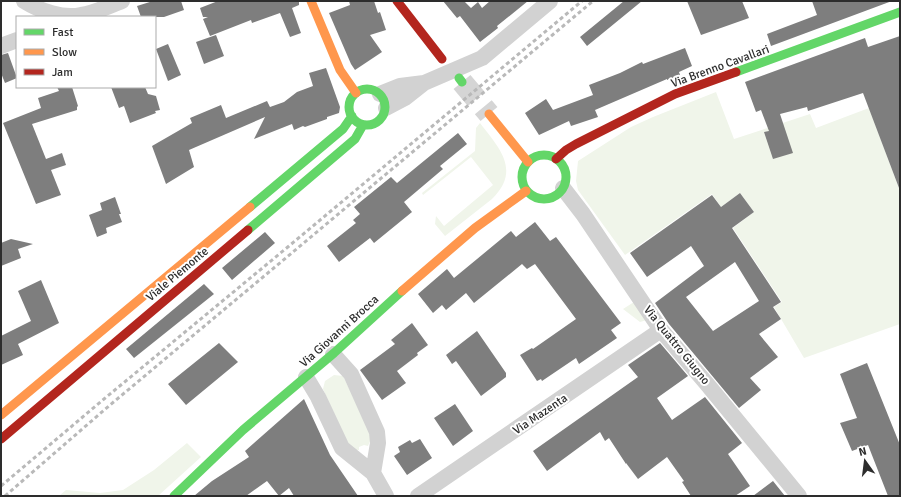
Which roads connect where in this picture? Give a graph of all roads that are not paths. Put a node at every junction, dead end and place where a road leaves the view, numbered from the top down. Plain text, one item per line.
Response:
1 (24, 1) edge
2 (122, 1) edge
3 (311, 1) edge
4 (397, 1) edge
5 (550, 1) edge
6 (900, 12) edge
7 (56, 16) edge
8 (16, 40) edge
9 (1, 46) edge
10 (442, 59) dead end
11 (356, 93) junction
12 (383, 101) junction
13 (489, 114) tunnel mouth
14 (352, 116) junction
15 (363, 125) junction
16 (556, 159) junction
17 (528, 162) junction
18 (563, 188) junction
19 (526, 191) junction
20 (661, 330) junction
21 (333, 354) junction
22 (306, 377) junction
23 (1, 415) edge
24 (4, 432) edge
25 (373, 473) junction
26 (174, 496) edge
27 (386, 496) edge
28 (418, 496) edge
29 (799, 496) edge

1 - 7 street
2 - 7 street
3 - 11 street
4 - 10 street
5 - 12 street
6 - 16 street, Via Brenno Cavallari
8 - 9 street
11 - 12 street
11 - 14 street
12 - 15 street
13 - 17 street
14 - 15 street
14 - 23 street, Viale Piemonte
15 - 24 street, Viale Piemonte
16 - 17 street
16 - 18 street
17 - 19 street
18 - 19 street
18 - 20 street, Via Quattro Giugno
19 - 21 street, Via Giovanni Brocca
20 - 28 street, Via Mazenta
20 - 29 street, Via Quattro Giugno
21 - 22 street, Via Giovanni Brocca
21 - 25 street
22 - 25 street
22 - 26 street, Via Giovanni Brocca
25 - 27 street

